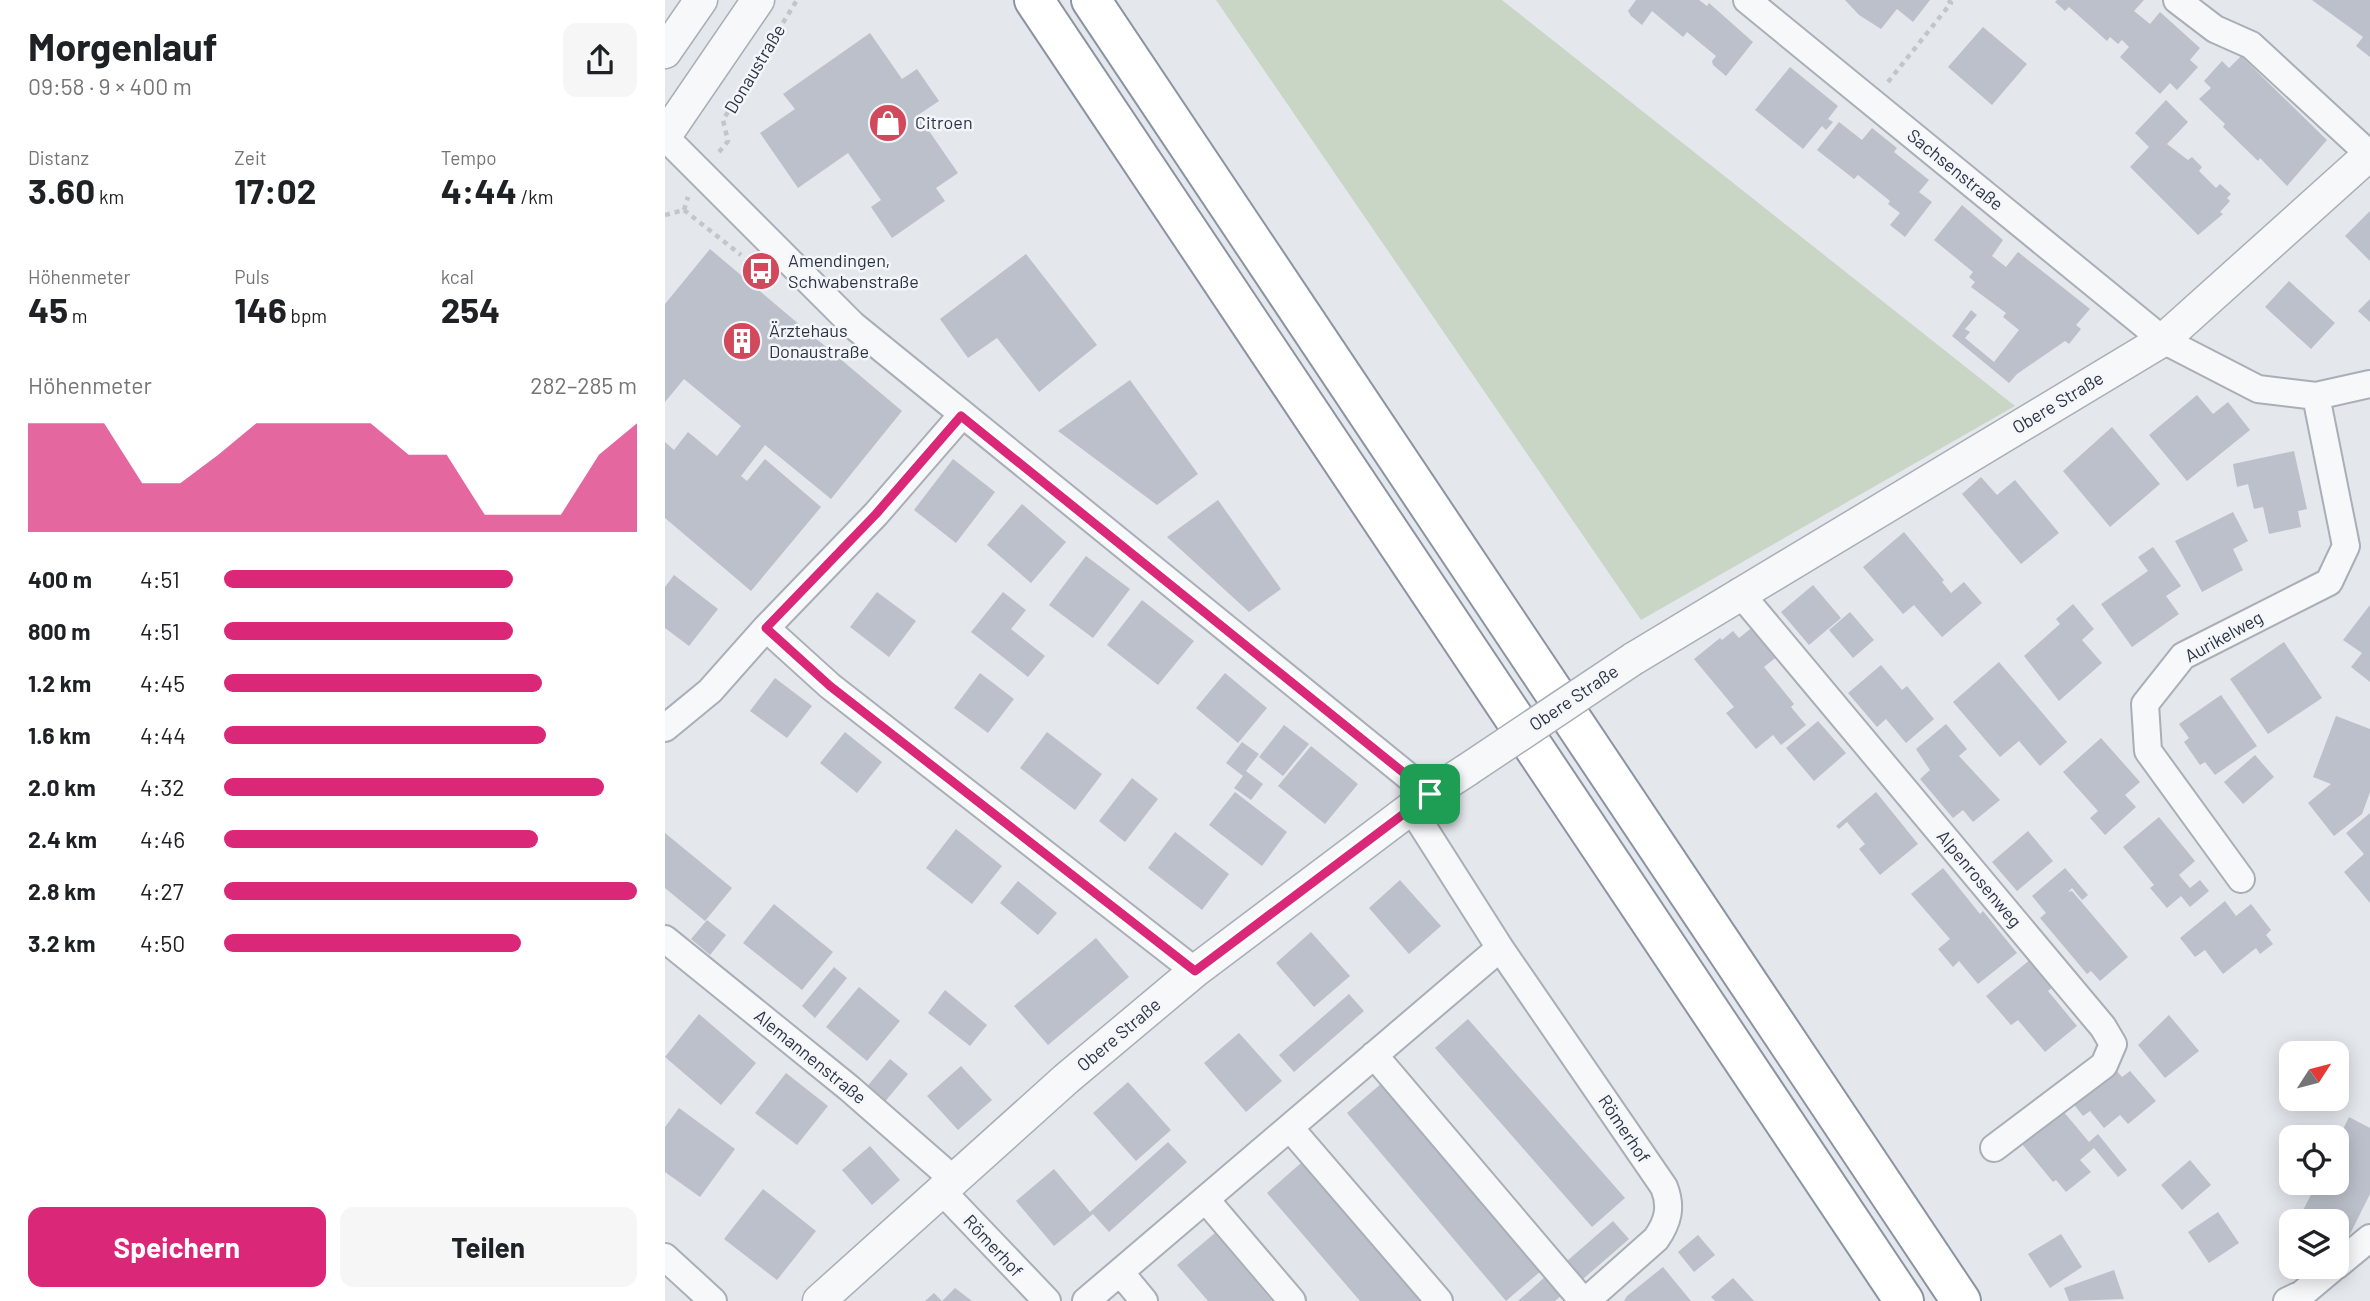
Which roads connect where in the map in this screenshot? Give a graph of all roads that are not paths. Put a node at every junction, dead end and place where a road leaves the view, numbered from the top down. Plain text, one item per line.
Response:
1 (701, 0) edge
2 (758, 0) edge
3 (1034, 0) edge
4 (1091, 0) edge
5 (1747, 0) edge
6 (2177, 0) edge
7 (665, 52) edge
8 (665, 136) edge
9 (2370, 154) edge
10 (2163, 340) junction
11 (2370, 384) edge
12 (2316, 396) junction
13 (961, 416) junction
14 (1739, 592) junction
15 (766, 628) junction
16 (665, 728) edge
17 (1420, 801) junction
18 (2241, 879) dead end
19 (665, 939) edge
20 (1500, 948) junction
21 (1195, 971) junction
22 (1374, 1055) junction
23 (1290, 1128) junction
24 (1994, 1148) dead end
25 (947, 1185) junction
26 (1206, 1200) junction
27 (2370, 1238) edge
28 (2349, 1255) edge
29 (665, 1257) edge
30 (1120, 1272) junction
31 (2320, 1279) edge
32 (713, 1301) edge
33 (819, 1301) edge
34 (1047, 1301) edge
35 (1086, 1301) edge
36 (1144, 1301) edge
37 (1292, 1301) edge
38 (1439, 1301) edge
39 (1584, 1301) edge
40 (1904, 1301) edge
41 (1961, 1301) edge
42 (2287, 1301) edge

1 - 7 street
2 - 8 street, Donaustraße
3 - 40 highway
4 - 41 highway
5 - 10 street, Sachsenstraße
6 - 9 street
8 - 13 street, Römerhof
9 - 10 street, Obere Straße
10 - 12 street, Sachsenstraße
10 - 14 street, Obere Straße
11 - 12 street, Sachsenstraße
12 - 18 street, Aurikelweg
13 - 15 street
13 - 17 street, Römerhof
14 - 17 street, Obere Straße, bridge
14 - 24 street, Alpenrosenweg
15 - 16 street
15 - 21 street
17 - 20 street, Römerhof
17 - 21 street, Obere Straße
19 - 25 street, Alemannenstraße
20 - 22 street
20 - 39 street, Römerhof
21 - 25 street, Obere Straße
22 - 23 street
22 - 39 street, Römerhof
23 - 26 street
23 - 38 street
25 - 33 street, Obere Straße
25 - 34 street, Römerhof
26 - 30 street
26 - 37 street
27 - 28 street
29 - 32 street
30 - 35 street
30 - 36 street
31 - 42 street

